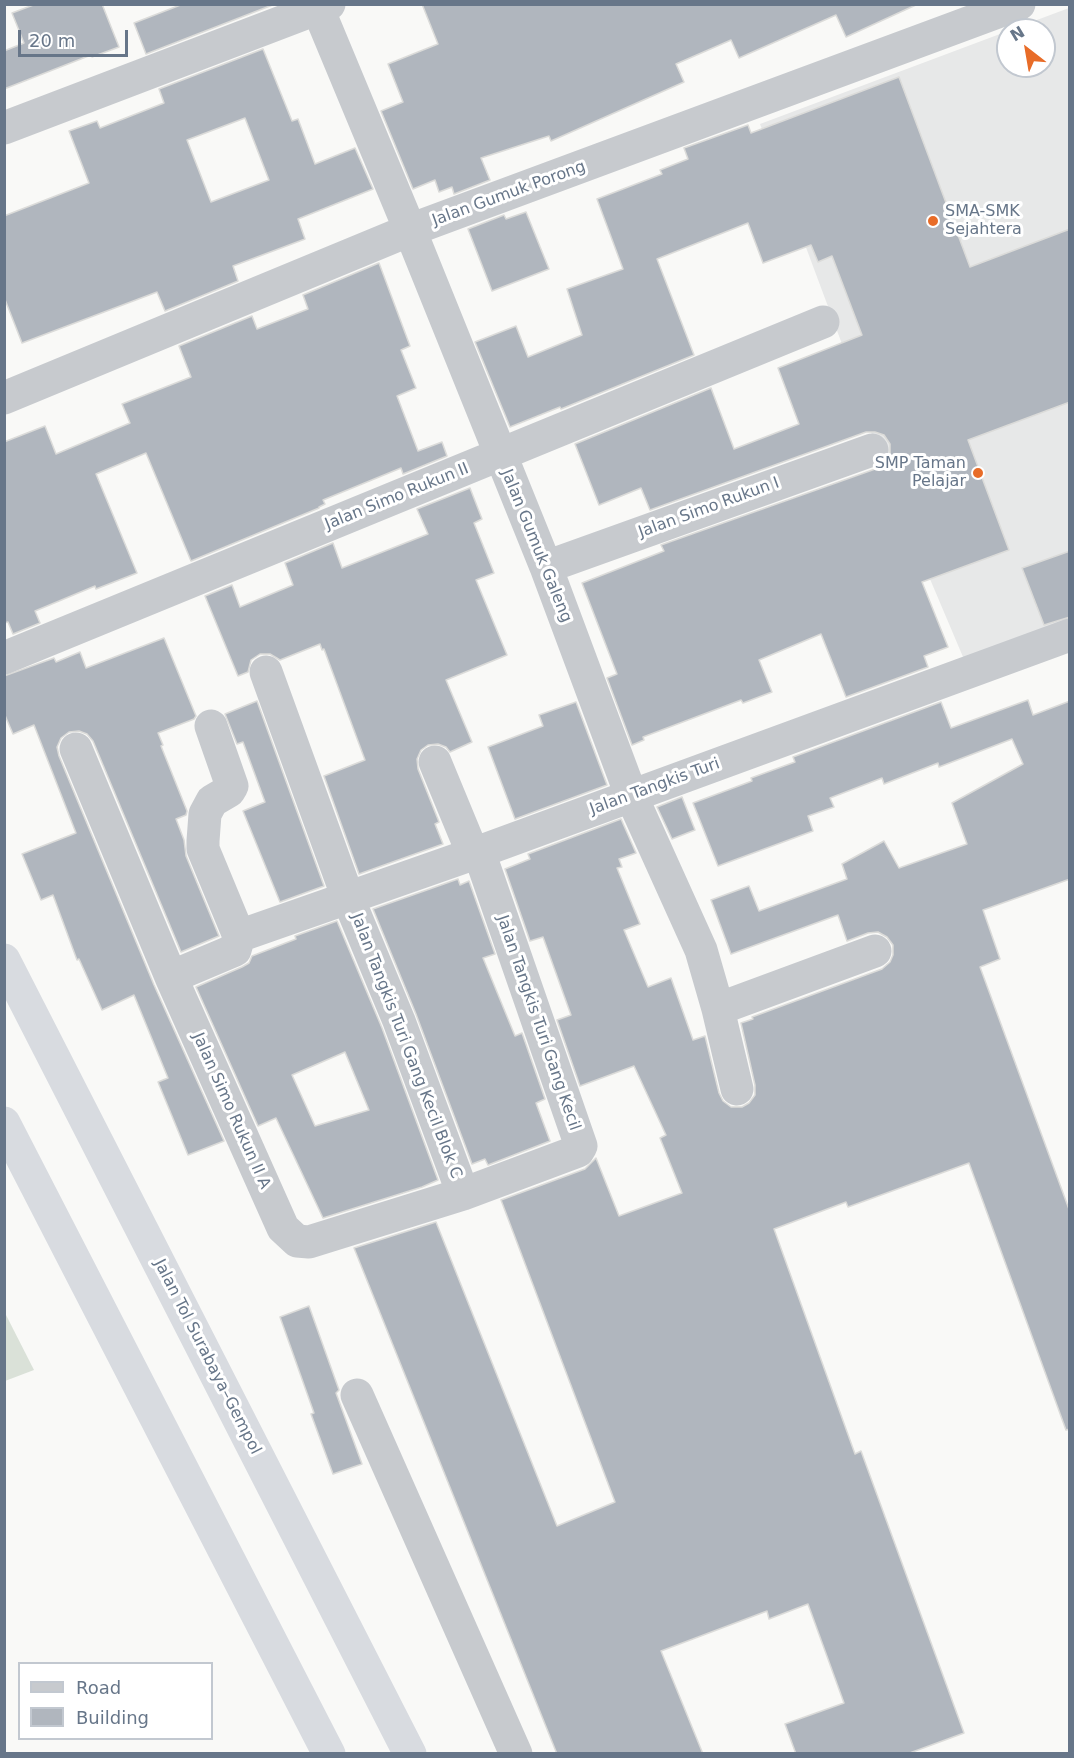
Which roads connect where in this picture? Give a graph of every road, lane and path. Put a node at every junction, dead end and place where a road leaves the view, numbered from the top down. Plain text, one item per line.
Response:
1 (1019, 4) edge
2 (321, 6) edge
3 (4, 128) edge
4 (410, 230) junction
5 (823, 322) dead end
6 (4, 398) edge
7 (872, 450) dead end
8 (500, 455) junction
9 (546, 567) junction
10 (1070, 635) edge
11 (4, 658) edge
12 (266, 672) dead end
13 (211, 726) dead end
14 (76, 749) dead end
15 (435, 762) dead end
16 (632, 795) junction
17 (476, 853) junction
18 (348, 898) junction
19 (239, 936) junction
20 (875, 951) dead end
21 (4, 960) edge
22 (171, 977) junction
23 (718, 1009) junction
24 (737, 1089) dead end
25 (4, 1123) edge
26 (463, 1194) junction
27 (297, 1241) joint
28 (357, 1395) dead end
29 (329, 1754) edge
30 (410, 1754) edge
31 (516, 1754) edge

1 - 4 street, Jalan Gumuk Porong
2 - 3 street
2 - 4 street, Jalan Gumuk Galeng
4 - 6 street, Jalan Gumuk Porong
4 - 8 street, Jalan Gumuk Galeng
5 - 8 street, Jalan Simo Rukun II
7 - 9 street, Jalan Simo Rukun I
8 - 9 street, Jalan Gumuk Galeng
8 - 11 street, Jalan Simo Rukun II
9 - 16 street, Jalan Gumuk Galeng
10 - 16 street, Jalan Tangkis Turi
12 - 18 street, Jalan Tangkis Turi Gang Kecil Blok C
13 - 19 street
14 - 22 street, Jalan Simo Rukun II A
15 - 17 street
16 - 17 street, Jalan Tangkis Turi
16 - 23 street, Jalan Gumuk Galeng
17 - 18 street, Jalan Tangkis Turi
17 - 26 street, Jalan Tangkis Turi Gang Kecil
18 - 19 street, Jalan Tangkis Turi
18 - 26 street, Jalan Tangkis Turi Gang Kecil Blok C
19 - 22 street
20 - 23 street
21 - 30 highway, Jalan Tol Surabaya–Gempol
22 - 27 street, Jalan Simo Rukun II A
23 - 24 street, Jalan Gumuk Galeng
25 - 29 highway
26 - 27 street, Jalan Tangkis Turi Gang Kecil
28 - 31 street

